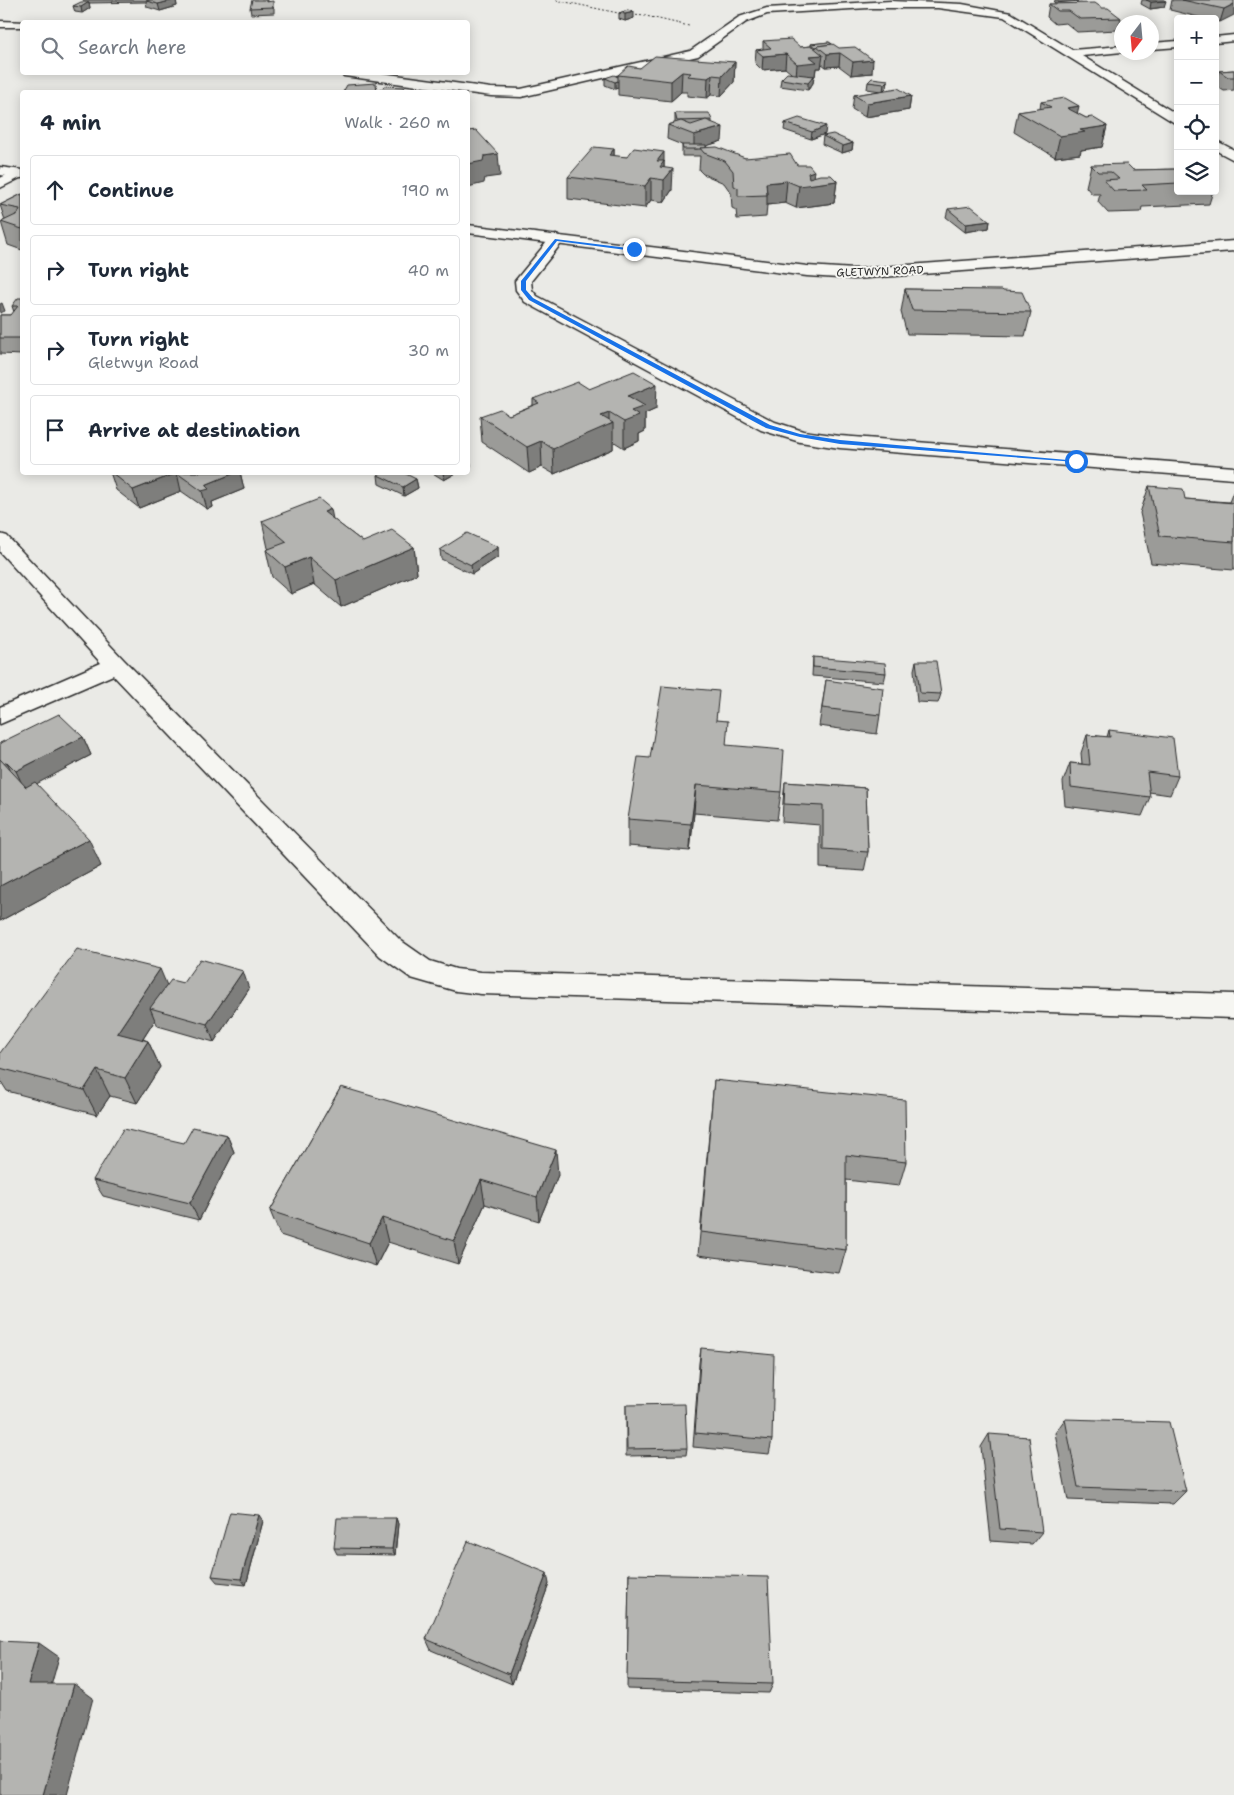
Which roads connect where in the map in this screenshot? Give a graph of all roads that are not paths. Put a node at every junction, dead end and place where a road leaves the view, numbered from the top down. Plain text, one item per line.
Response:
1 (0, 24) edge
2 (20, 24) edge
3 (1234, 38) edge
4 (1219, 40) edge
5 (1174, 44) edge
6 (1159, 45) edge
7 (1114, 50) edge
8 (1069, 54) junction
9 (366, 75) edge
10 (1174, 119) edge
11 (1219, 147) edge
12 (1234, 156) edge
13 (0, 171) edge
14 (20, 174) edge
15 (0, 184) edge
16 (470, 229) edge
17 (556, 240) junction
18 (1234, 246) edge
19 (1234, 473) edge
20 (0, 540) edge
21 (116, 665) junction
22 (0, 716) edge
23 (1234, 1006) edge

1 - 2 street
3 - 4 street
5 - 6 street
7 - 8 street
8 - 9 street
8 - 10 street
11 - 12 street
13 - 14 street
14 - 15 street
16 - 17 street, GLETWYN ROAD
17 - 18 street, GLETWYN ROAD
17 - 19 street
20 - 21 street
21 - 22 street
21 - 23 street

